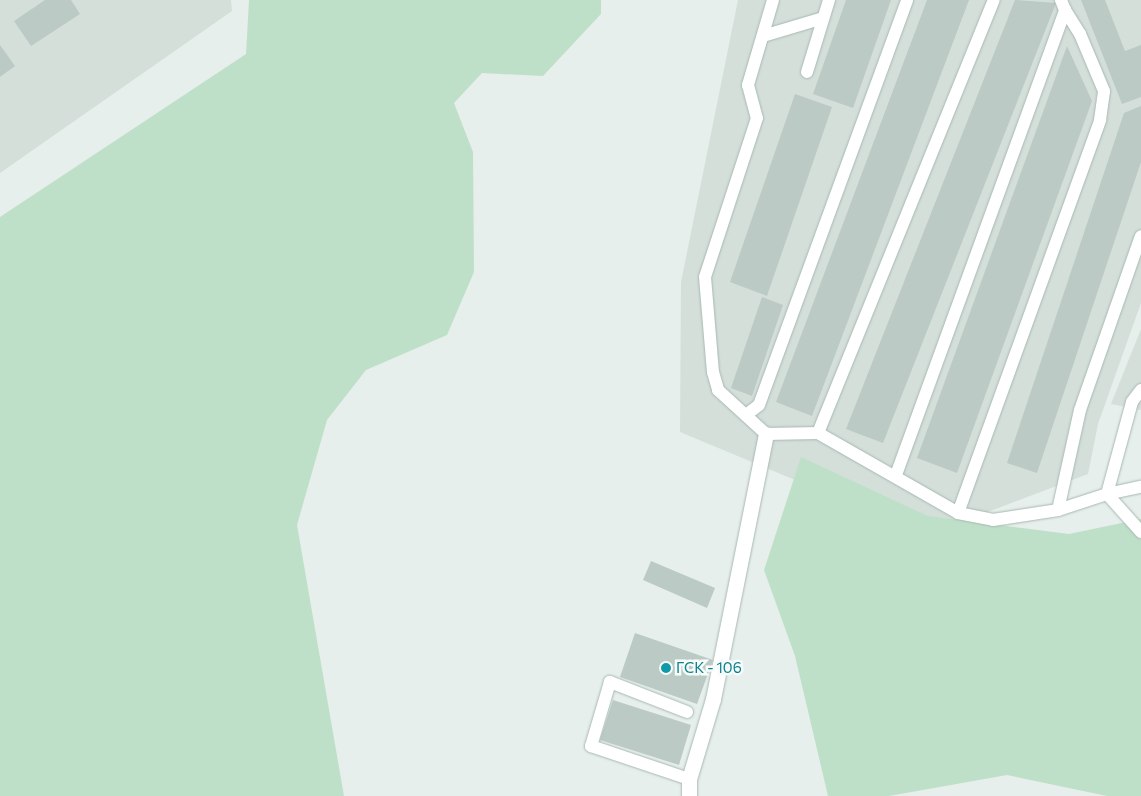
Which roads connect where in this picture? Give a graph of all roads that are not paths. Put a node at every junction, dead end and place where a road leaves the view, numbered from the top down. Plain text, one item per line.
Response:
1 (773, 0) edge
2 (829, 0) edge
3 (907, 0) edge
4 (994, 0) edge
5 (1063, 5) edge
6 (824, 18) junction
7 (763, 36) junction
8 (807, 72) dead end
9 (1141, 236) edge
10 (1141, 390) edge
11 (746, 415) junction
12 (818, 433) junction
13 (766, 434) junction
14 (896, 475) junction
15 (1141, 487) edge
16 (1106, 494) junction
17 (1058, 510) junction
18 (958, 513) junction
19 (1141, 532) edge
20 (687, 712) dead end
21 (689, 779) junction
22 (689, 796) edge

1 - 7 lane
2 - 6 lane
3 - 11 lane
4 - 12 lane
5 - 14 lane
5 - 18 lane
6 - 7 lane
6 - 8 lane
7 - 11 lane
9 - 17 lane
10 - 16 lane
11 - 13 lane
12 - 13 lane
12 - 14 lane
13 - 21 street
14 - 18 lane
15 - 16 lane
16 - 17 lane
16 - 19 lane
17 - 18 lane
20 - 21 lane
21 - 22 street

